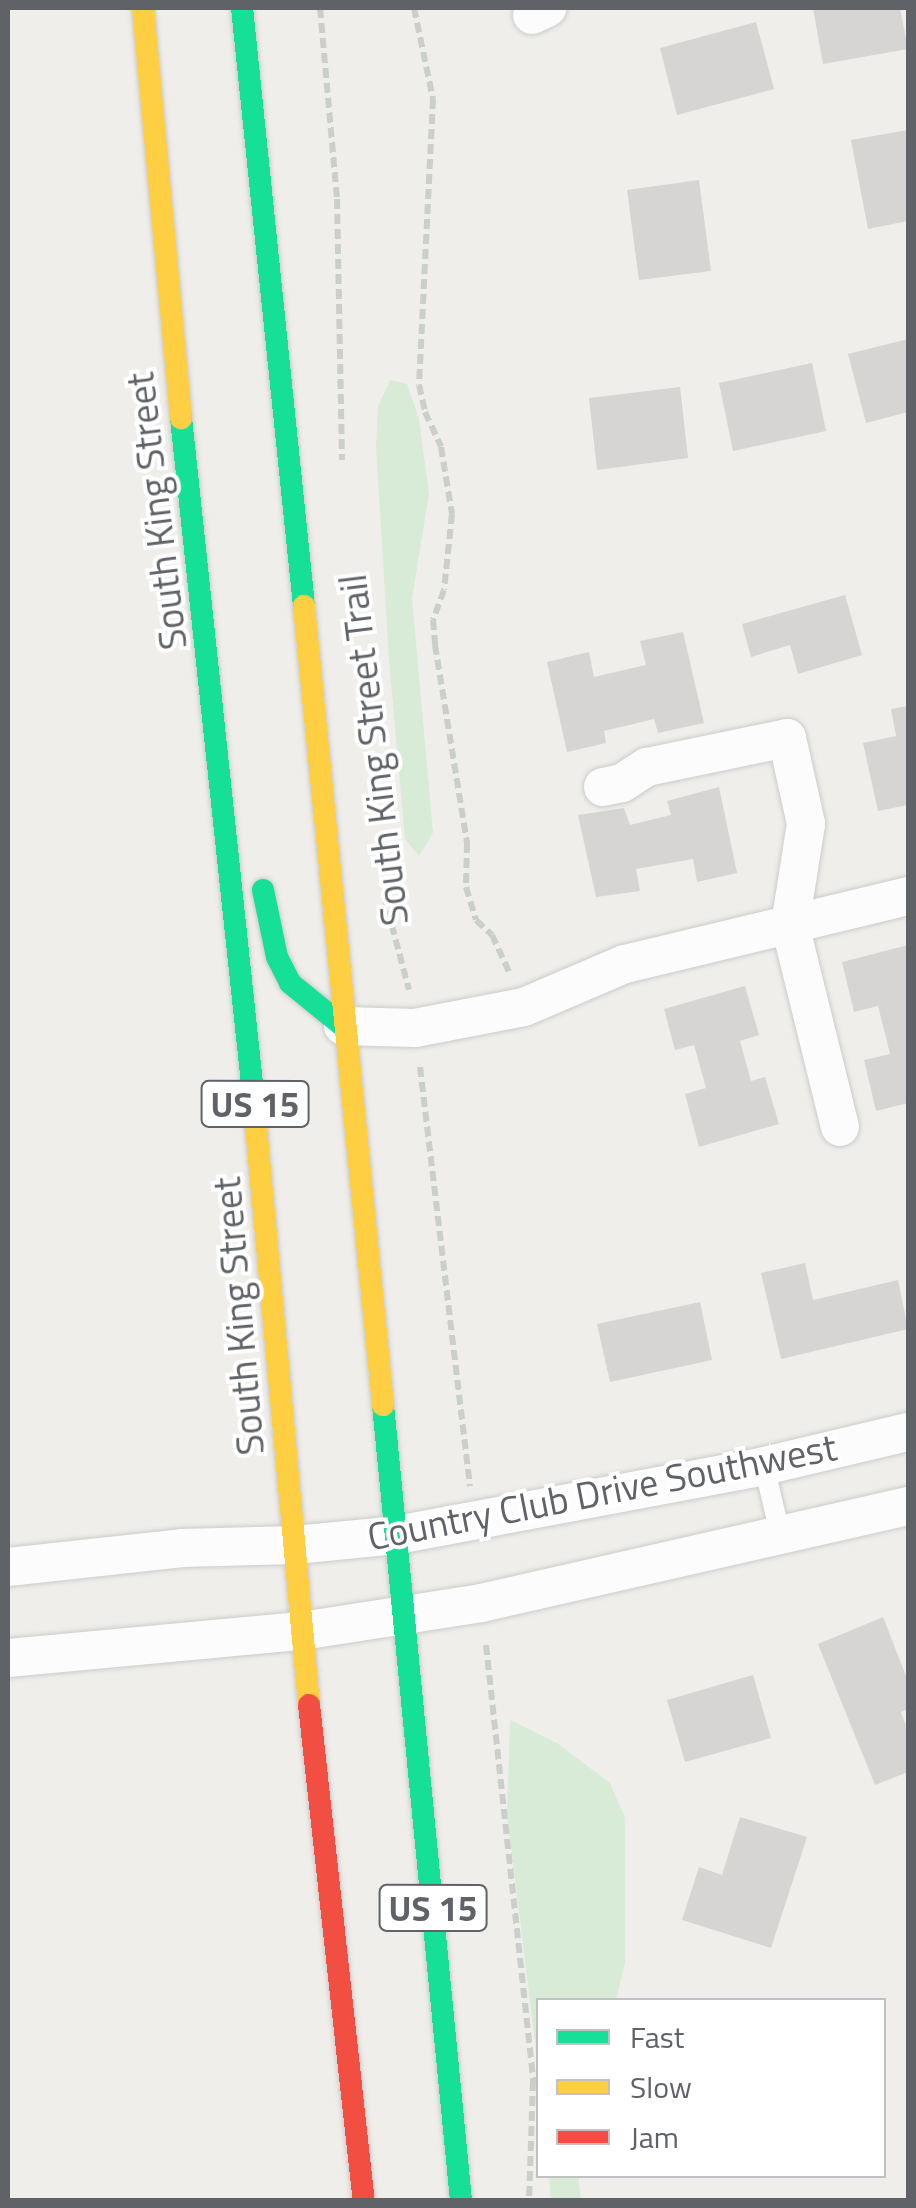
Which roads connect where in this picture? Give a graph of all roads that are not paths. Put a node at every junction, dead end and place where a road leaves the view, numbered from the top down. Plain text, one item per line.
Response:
1 (142, 8) edge
2 (242, 8) edge
3 (204, 603) junction
4 (602, 786) dead end
5 (246, 808) dead end
6 (258, 864) dead end
7 (908, 896) edge
8 (790, 925) junction
9 (343, 1026) junction
10 (840, 1127) dead end
11 (908, 1432) edge
12 (764, 1466) junction
13 (908, 1506) edge
14 (780, 1534) junction
15 (397, 1535) junction
16 (295, 1546) junction
17 (8, 1567) edge
18 (404, 1616) junction
19 (301, 1631) junction
20 (8, 1658) edge
21 (364, 2200) edge
22 (462, 2200) edge

1 - 3 highway, South King Street / US 15
2 - 9 highway, US 15
3 - 5 highway
3 - 16 highway, South King Street / US 15
4 - 8 street
6 - 9 highway
7 - 8 street
8 - 9 street
8 - 10 street
9 - 15 highway, US 15
11 - 12 street, Country Club Drive Southwest
12 - 14 lane
12 - 15 street, Country Club Drive Southwest
13 - 14 street, Country Club Drive Southwest
14 - 18 street, Country Club Drive Southwest
15 - 16 street, Country Club Drive Southwest
15 - 18 highway, US 15
16 - 17 street, Country Club Drive Southwest
16 - 19 highway, South King Street / US 15
18 - 19 street, Country Club Drive Southwest
18 - 22 highway, US 15
19 - 20 street, Country Club Drive Southwest
19 - 21 highway, South King Street / US 15

